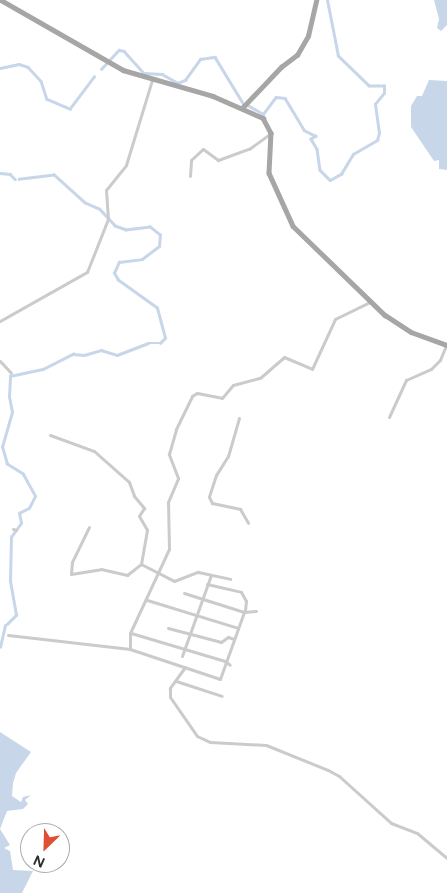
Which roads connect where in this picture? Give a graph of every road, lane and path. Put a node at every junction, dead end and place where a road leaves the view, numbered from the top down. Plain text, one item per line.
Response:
1 (1, 0) edge
2 (316, 0) edge
3 (152, 80) junction
4 (242, 108) junction
5 (271, 133) junction
6 (190, 176) dead end
7 (370, 302) junction
8 (0, 321) edge
9 (446, 345) edge
10 (0, 361) edge
11 (11, 373) dead end
12 (389, 417) dead end
13 (239, 418) dead end
14 (50, 435) dead end
15 (248, 523) dead end
16 (89, 527) dead end
17 (141, 564) junction
18 (157, 573) junction
19 (211, 574) junction
20 (230, 579) dead end
21 (207, 584) junction
22 (184, 593) dead end
23 (202, 599) junction
24 (146, 600) junction
25 (256, 611) dead end
26 (245, 612) junction
27 (196, 616) junction
28 (168, 628) dead end
29 (238, 628) junction
30 (130, 633) junction
31 (190, 634) junction
32 (8, 635) dead end
33 (234, 639) junction
34 (130, 649) junction
35 (184, 649) junction
36 (182, 656) dead end
37 (228, 664) junction
38 (185, 667) junction
39 (176, 681) junction
40 (222, 696) dead end
41 (447, 858) edge

1 - 3 main road
2 - 4 main road
3 - 4 main road
3 - 8 street
4 - 5 main road
5 - 6 street
5 - 7 main road
7 - 9 main road
7 - 18 street
9 - 12 street
10 - 11 street
13 - 15 street
14 - 17 street
16 - 17 street
17 - 18 street
18 - 19 street
18 - 24 street
19 - 20 street
19 - 21 street
21 - 23 street
21 - 26 street
22 - 23 street
23 - 26 street
23 - 27 street
24 - 27 street
24 - 30 street
25 - 26 street
26 - 29 street
27 - 29 street
27 - 31 street
28 - 31 street
29 - 33 street
30 - 34 street
30 - 35 street
31 - 33 street
31 - 35 street
32 - 34 street
33 - 37 street
34 - 38 street
35 - 36 street
35 - 37 street
37 - 38 street
38 - 39 street
39 - 40 street
39 - 41 street

